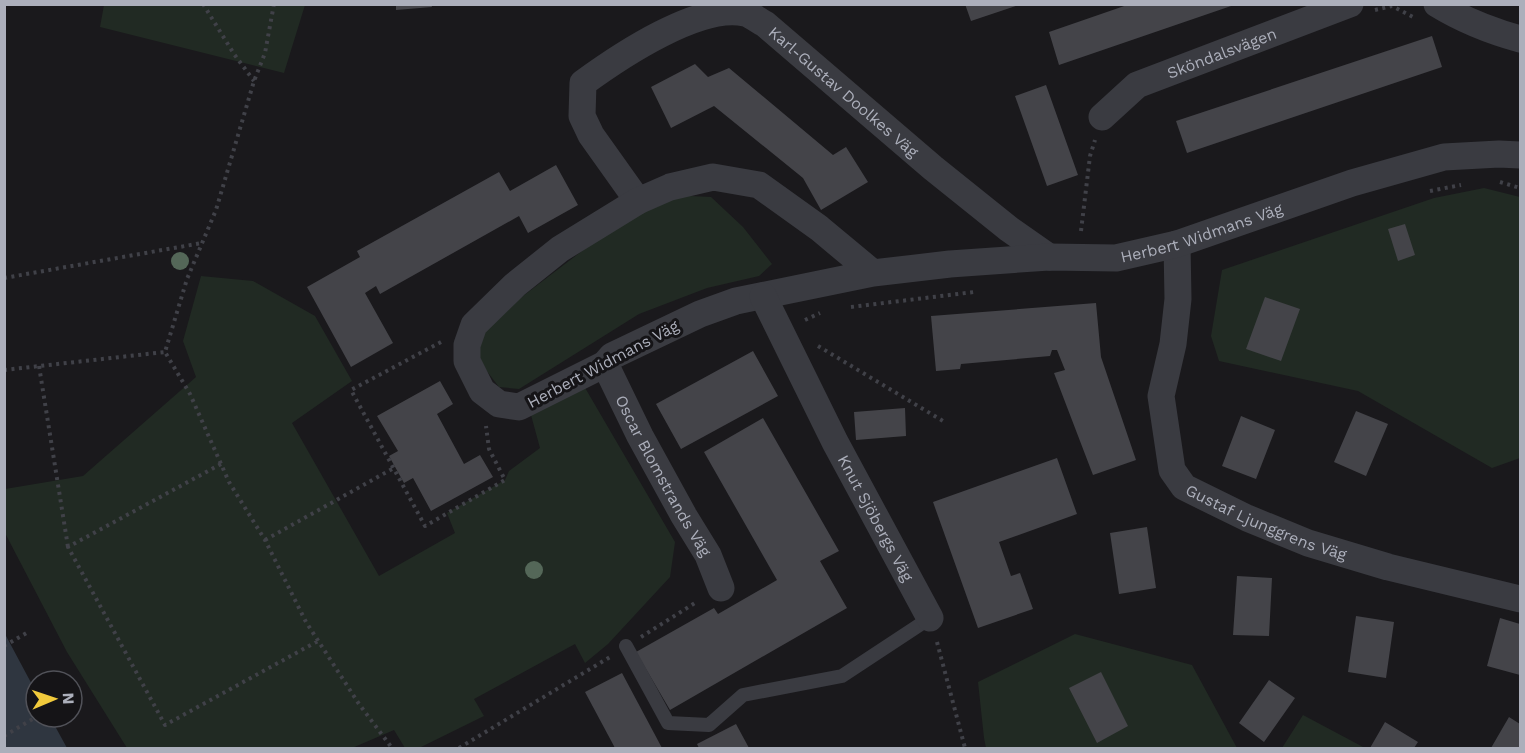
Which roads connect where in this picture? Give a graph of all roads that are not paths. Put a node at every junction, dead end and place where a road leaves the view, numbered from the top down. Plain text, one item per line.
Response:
1 (1350, 4) edge
2 (1437, 4) edge
3 (1521, 39) edge
4 (1102, 117) road end
5 (1521, 155) edge
6 (638, 201) junction
7 (1176, 244) junction
8 (1048, 257) junction
9 (873, 273) junction
10 (763, 296) junction
11 (605, 363) junction
12 (721, 588) road end
13 (1521, 598) edge
14 (930, 618) joint
15 (627, 646) road end

1 - 4 street, Sköndalsvägen
2 - 3 street
5 - 7 street, Herbert Widmans Väg
6 - 8 street, Karl-Gustav Doolkes Väg
6 - 9 street
6 - 11 street, Herbert Widmans Väg
7 - 8 street, Herbert Widmans Väg
7 - 13 street, Gustaf Ljunggrens Väg
8 - 9 street, Herbert Widmans Väg
9 - 10 street, Herbert Widmans Väg
10 - 11 street, Herbert Widmans Väg
10 - 14 street, Knut Sjöbergs Väg
11 - 12 street, Oscar Blomstrands Väg
14 - 15 lane

